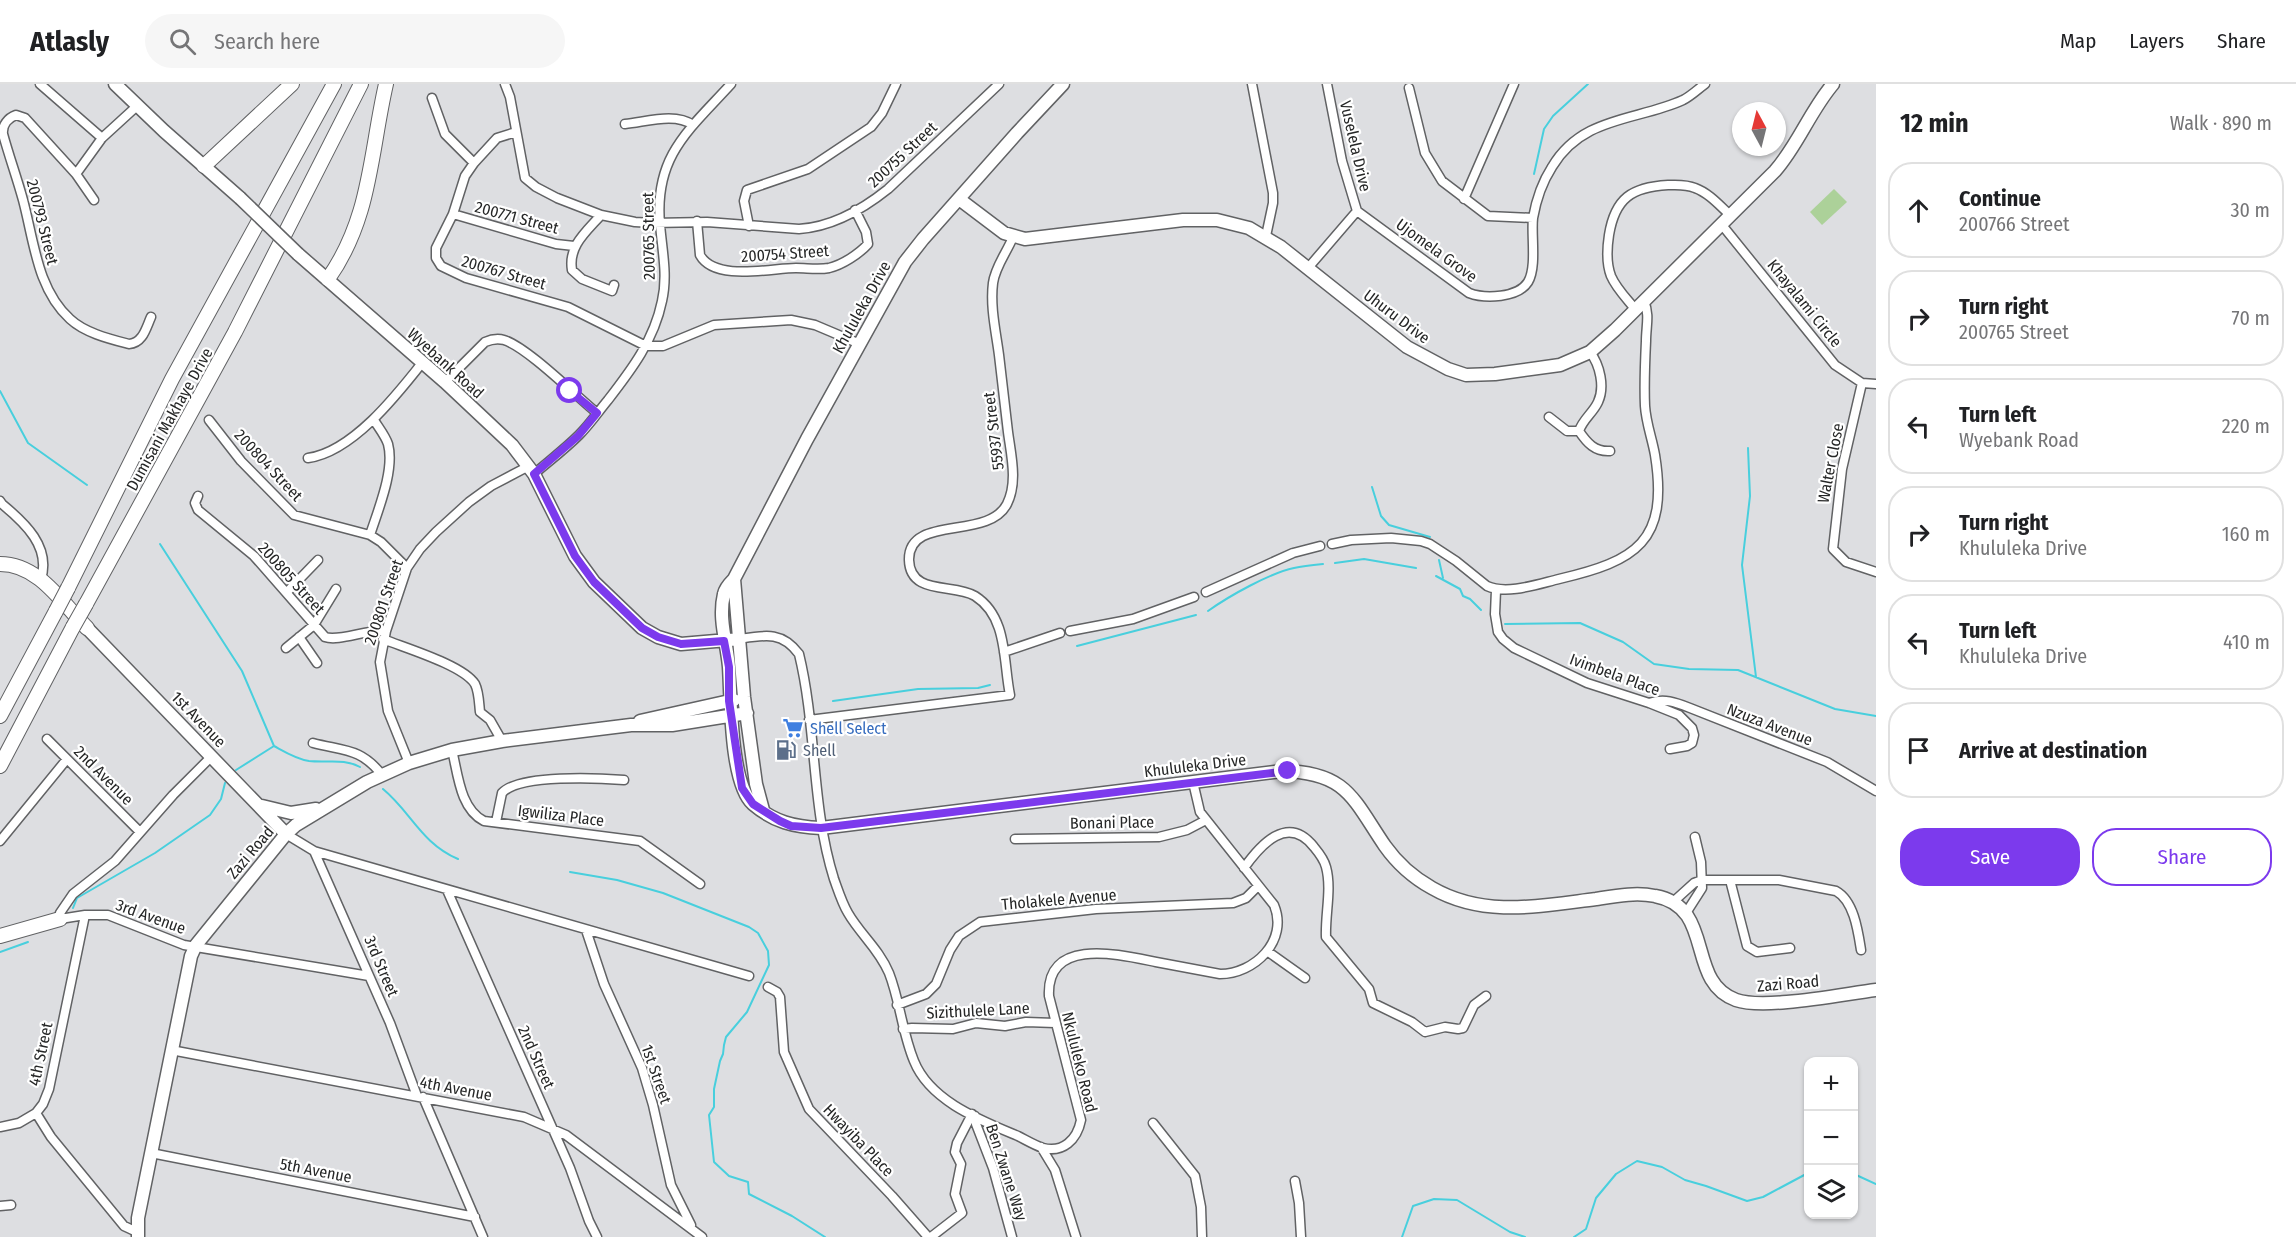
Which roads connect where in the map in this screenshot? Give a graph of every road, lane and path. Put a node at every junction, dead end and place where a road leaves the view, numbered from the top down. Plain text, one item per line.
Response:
1 (40, 84) edge
2 (115, 84) edge
3 (292, 84) edge
4 (334, 84) edge
5 (361, 84) edge
6 (386, 84) edge
7 (505, 84) edge
8 (731, 84) edge
9 (896, 84) edge
10 (999, 84) edge
11 (1063, 84) edge
12 (1252, 84) edge
13 (1327, 84) edge
14 (1514, 84) edge
15 (1705, 84) edge
16 (1833, 84) edge
17 (1409, 88) dead end
18 (1694, 88) edge
19 (432, 98) dead end
20 (137, 106) junction
21 (625, 124) dead end
22 (693, 125) junction
23 (516, 132) junction
24 (102, 138) junction
25 (474, 163) junction
26 (204, 166) junction
27 (76, 174) junction
28 (959, 199) junction
29 (1464, 199) junction
30 (94, 200) dead end
31 (855, 210) junction
32 (1357, 211) junction
33 (453, 214) junction
34 (601, 215) junction
35 (1533, 218) junction
36 (1726, 220) junction
37 (697, 221) junction
38 (660, 223) junction
39 (749, 226) junction
40 (1266, 236) junction
41 (1013, 237) junction
42 (574, 246) junction
43 (1308, 268) junction
44 (328, 279) junction
45 (614, 285) dead end
46 (1639, 305) junction
47 (151, 317) dead end
48 (860, 344) junction
49 (646, 346) junction
50 (1590, 352) junction
51 (422, 363) junction
52 (445, 382) junction
53 (1862, 383) junction
54 (1876, 384) edge
55 (597, 413) junction
56 (1549, 417) dead end
57 (209, 420) dead end
58 (374, 420) junction
59 (1579, 431) junction
60 (1610, 452) dead end
61 (308, 458) dead end
62 (531, 470) junction
63 (198, 496) dead end
64 (0, 501) edge
65 (370, 535) junction
66 (1332, 544) dead end
67 (1320, 546) dead end
68 (318, 560) dead end
69 (0, 564) edge
70 (407, 568) junction
71 (1876, 572) edge
72 (41, 579) junction
73 (734, 579) junction
74 (336, 589) dead end
75 (1496, 590) junction
76 (287, 592) junction
77 (1206, 592) dead end
78 (1194, 597) dead end
79 (314, 624) junction
80 (80, 627) junction
81 (1070, 631) dead end
82 (1060, 633) dead end
83 (385, 635) junction
84 (299, 637) junction
85 (739, 639) junction
86 (724, 641) junction
87 (286, 648) dead end
88 (1004, 652) junction
89 (317, 663) dead end
90 (744, 697) junction
91 (729, 701) junction
92 (1649, 703) junction
93 (747, 713) junction
94 (0, 716) edge
95 (731, 716) junction
96 (809, 720) junction
97 (631, 725) junction
98 (47, 739) dead end
99 (502, 741) junction
100 (313, 743) dead end
101 (1670, 749) dead end
102 (452, 750) junction
103 (212, 756) junction
104 (67, 759) junction
105 (409, 763) junction
106 (0, 766) edge
107 (382, 775) junction
108 (624, 780) dead end
109 (1193, 782) junction
110 (1876, 791) edge
111 (258, 805) junction
112 (321, 808) junction
113 (763, 810) junction
114 (1206, 820) junction
115 (496, 822) junction
116 (821, 828) junction
117 (140, 832) junction
118 (286, 834) junction
119 (1695, 837) dead end
120 (1015, 839) dead end
121 (0, 841) edge
122 (314, 851) junction
123 (1244, 868) junction
124 (1702, 880) junction
125 (1730, 880) junction
126 (700, 884) dead end
127 (1258, 886) junction
128 (447, 890) junction
129 (1673, 902) junction
130 (1686, 913) junction
131 (85, 915) junction
132 (60, 919) junction
133 (586, 930) junction
134 (0, 936) edge
135 (196, 945) junction
136 (1790, 948) dead end
137 (1861, 950) dead end
138 (1267, 951) junction
139 (369, 976) junction
140 (749, 976) dead end
141 (1305, 978) dead end
142 (768, 987) dead end
143 (1876, 990) edge
144 (1486, 996) dead end
145 (897, 1005) junction
146 (1055, 1023) junction
147 (903, 1029) junction
148 (171, 1050) junction
149 (420, 1096) junction
150 (36, 1113) junction
151 (973, 1115) junction
152 (1154, 1122) dead end
153 (0, 1128) edge
154 (552, 1128) junction
155 (1041, 1147) junction
156 (151, 1153) junction
157 (1294, 1181) dead end
158 (10, 1205) dead end
159 (0, 1206) edge
160 (475, 1217) junction
161 (693, 1230) junction
162 (137, 1235) edge
163 (483, 1237) edge
164 (597, 1237) edge
165 (702, 1237) edge
166 (929, 1237) edge
167 (1012, 1237) edge
168 (1076, 1237) edge
169 (1202, 1237) edge
170 (1301, 1237) edge

1 - 24 street
2 - 20 street, Wyebank Road
3 - 26 main road
4 - 94 main road, Dumisani Makhaye Drive, bridge
5 - 80 main road, Dumisani Makhaye Drive, bridge
6 - 44 main road
7 - 23 street
8 - 22 street, 200765 Street
9 - 39 street
10 - 31 street, 200755 Street
11 - 28 street, Khululeka Drive
12 - 40 street
13 - 32 street, Vuselela Drive
14 - 29 street
15 - 18 street, Ujomela Grove
16 - 36 street, Uhuru Drive
17 - 29 street
18 - 35 street, Ujomela Grove
19 - 25 street
20 - 24 street
20 - 26 street, Wyebank Road
21 - 22 street
22 - 38 street, 200765 Street
23 - 25 street, 200767 Street
23 - 34 street, 200755 Street
24 - 27 street
25 - 33 street, 200767 Street
26 - 44 street, Wyebank Road, bridge
27 - 30 street, 200793 Street
27 - 47 street, 200793 Street
28 - 41 street
28 - 48 street, Khululeka Drive
29 - 35 street
31 - 37 street, 200754 Street
31 - 39 street, 200755 Street
32 - 35 street, Ujomela Grove
32 - 43 street, Vuselela Drive
33 - 42 street, 200771 Street
33 - 49 street, 200767 Street
34 - 38 street, 200755 Street
34 - 42 street
36 - 46 street, Uhuru Drive
36 - 46 street, Khayalami Circle
36 - 53 street, Khayalami Circle
37 - 38 street, 200755 Street
37 - 39 street, 200755 Street
38 - 49 street, 200765 Street
40 - 41 street, Uhuru Drive
40 - 43 street, Uhuru Drive
41 - 88 street, 55937 Street
42 - 45 street
43 - 50 street, Uhuru Drive
44 - 51 street, Wyebank Road
46 - 50 street, Uhuru Drive
46 - 75 street
48 - 49 street
48 - 73 street, Khululeka Drive
49 - 55 street, 200765 Street
50 - 59 street
51 - 52 street, Wyebank Road
51 - 58 street
52 - 55 street
52 - 62 street, Wyebank Road
53 - 54 street, Khayalami Circle
53 - 71 street, Walter Close
55 - 62 street, 200765 Street
56 - 59 street
57 - 65 street, 200804 Street
58 - 61 street
58 - 65 street
59 - 60 street
62 - 70 street, 200801 Street
62 - 86 street, Wyebank Road
63 - 76 street, 200805 Street
64 - 72 street
65 - 70 street, 200804 Street
66 - 75 street
67 - 77 street
68 - 76 street
69 - 72 main road
70 - 83 street, 200801 Street
72 - 80 main road
73 - 85 street
73 - 86 street, Khululeka Drive
74 - 79 street
75 - 92 street, Ivimbela Place
76 - 79 street, 200805 Street
78 - 81 street
79 - 83 street, 200805 Street
79 - 84 street
80 - 103 street, 1st Avenue
80 - 106 main road, Dumisani Makhaye Drive
82 - 88 street
83 - 99 street
83 - 105 street, 200801 Street
84 - 87 street
84 - 89 street
85 - 86 street, Wyebank Road
85 - 90 street
85 - 96 street
86 - 91 street, Khululeka Drive
88 - 96 street, 55937 Street
90 - 91 street, Zazi Road
90 - 93 street
91 - 95 street, Khululeka Drive
91 - 97 street, Zazi Road
92 - 101 street, Ivimbela Place
92 - 110 street, Nzuza Avenue
93 - 95 street, Zazi Road
93 - 113 street
95 - 97 street, Zazi Road
95 - 113 street, Khululeka Drive
96 - 116 street
97 - 99 street, Zazi Road
98 - 104 street, 2nd Avenue
99 - 102 street, Zazi Road
100 - 107 street
102 - 105 street, Zazi Road
102 - 115 street, Igwiliza Place
103 - 111 street, 1st Avenue
103 - 117 street
104 - 117 street, 2nd Avenue
104 - 121 street
105 - 107 street, Zazi Road
107 - 112 street, Zazi Road
108 - 115 street
109 - 114 street
109 - 116 street, Khululeka Drive
109 - 129 street, Khululeka Drive
111 - 112 street
111 - 118 street, 1st Avenue
112 - 118 street, Zazi Road
113 - 116 street, Khululeka Drive
114 - 120 street, Bonani Place
114 - 123 street
115 - 126 street, Igwiliza Place
116 - 145 street
117 - 132 street
118 - 122 street
118 - 135 street, Zazi Road
119 - 124 street
122 - 128 street
122 - 139 street, 3rd Street
123 - 127 street
123 - 144 street
124 - 125 street
124 - 129 street
124 - 130 street
125 - 136 street
125 - 137 street
127 - 138 street
127 - 145 street, Tholakele Avenue
128 - 133 street
128 - 154 street, 2nd Street
129 - 130 street, Khululeka Drive
130 - 143 street, Zazi Road
131 - 132 street, 3rd Avenue
131 - 135 street, 3rd Avenue
131 - 150 street, 4th Street
132 - 134 main road
133 - 140 street
133 - 161 street, 1st Street
135 - 139 street, 3rd Avenue
135 - 148 street, Zazi Road
138 - 141 street
138 - 146 street, Nkululeko Road
139 - 149 street, 3rd Street
142 - 166 street, Hwayiba Place
145 - 147 street
146 - 147 street, Sizithulele Lane
146 - 155 street, Nkululeko Road
147 - 151 street
148 - 149 street, 4th Avenue
148 - 156 street, Zazi Road
149 - 154 street, 4th Avenue
149 - 160 street, 3rd Street
150 - 153 street
150 - 162 street
151 - 155 street
151 - 166 street
151 - 167 street, Ben Zwane Way
152 - 169 street
154 - 161 street, 4th Avenue
154 - 164 street, 2nd Street
155 - 168 street
156 - 160 street, 5th Avenue
156 - 162 street, Zazi Road
157 - 170 street
158 - 159 street
160 - 163 street, 3rd Street
161 - 165 street, 4th Avenue

